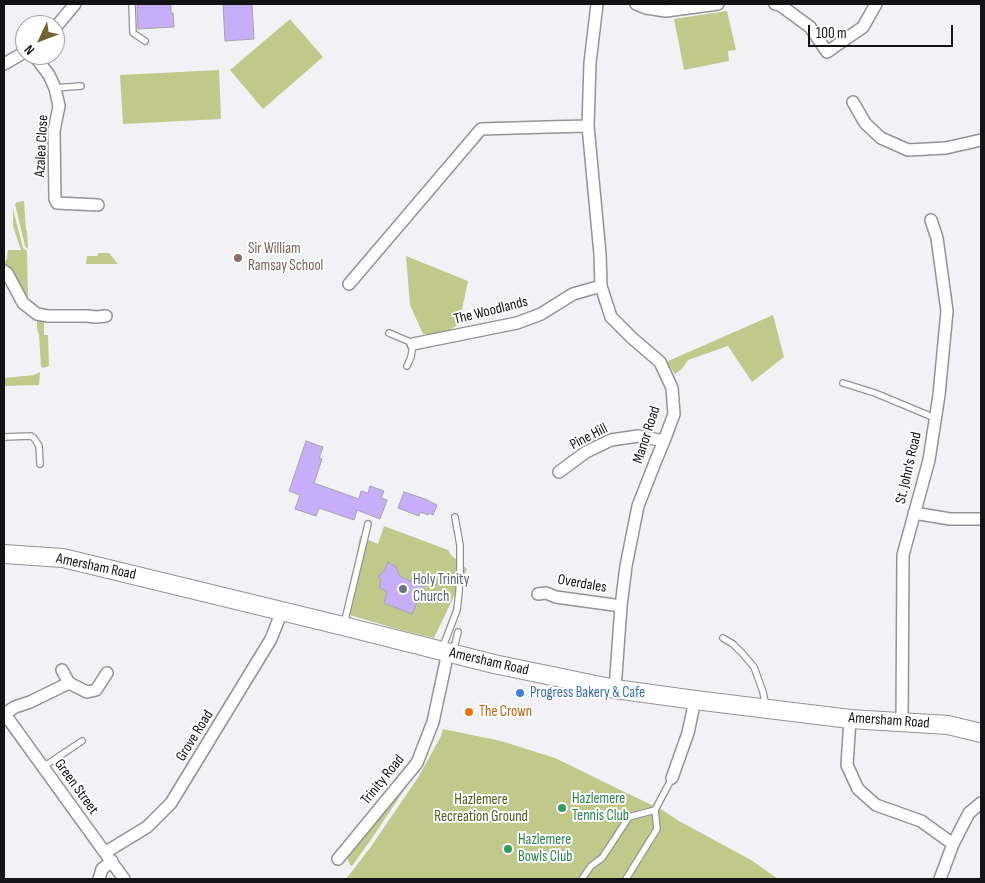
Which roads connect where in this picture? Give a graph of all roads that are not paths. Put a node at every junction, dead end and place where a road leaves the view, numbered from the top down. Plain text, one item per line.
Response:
1 (75, 4) edge
2 (132, 4) edge
3 (596, 4) edge
4 (636, 4) edge
5 (718, 4) edge
6 (775, 4) edge
7 (876, 4) edge
8 (65, 16) edge
9 (145, 41) dead end
10 (15, 58) edge
11 (4, 64) edge
12 (42, 65) edge
13 (81, 86) dead end
14 (55, 88) junction
15 (853, 102) dead end
16 (588, 126) junction
17 (981, 140) edge
18 (98, 204) dead end
19 (931, 220) dead end
20 (4, 271) edge
21 (348, 284) dead end
22 (602, 286) junction
23 (106, 316) dead end
24 (389, 333) dead end
25 (413, 344) junction
26 (407, 366) dead end
27 (843, 382) dead end
28 (935, 418) junction
29 (4, 437) edge
30 (664, 441) junction
31 (40, 464) dead end
32 (559, 472) dead end
33 (914, 513) junction
34 (454, 517) dead end
35 (981, 519) edge
36 (368, 524) dead end
37 (4, 554) edge
38 (538, 594) dead end
39 (621, 606) junction
40 (282, 611) junction
41 (344, 626) junction
42 (458, 632) dead end
43 (723, 638) dead end
44 (447, 652) junction
45 (62, 670) dead end
46 (107, 673) dead end
47 (69, 683) junction
48 (615, 689) junction
49 (695, 700) junction
50 (766, 709) junction
51 (4, 713) edge
52 (850, 719) junction
53 (902, 723) junction
54 (980, 729) edge
55 (82, 741) dead end
56 (43, 767) junction
57 (672, 778) joint
58 (981, 803) edge
59 (655, 810) junction
60 (952, 844) junction
61 (109, 857) junction
62 (338, 859) dead end
63 (99, 879) edge
64 (123, 879) edge
65 (582, 879) edge
66 (626, 879) edge
67 (940, 879) edge

1 - 8 street
2 - 9 lane
3 - 16 street, Manor Road
4 - 5 street
6 - 7 street
10 - 11 street
12 - 14 street, Azalea Close
13 - 14 lane
14 - 18 street, Azalea Close
15 - 17 street
16 - 21 street
16 - 22 street, Manor Road
19 - 28 street, St. John's Road
20 - 23 street
22 - 25 street, The Woodlands
22 - 30 street, Manor Road
24 - 25 lane
25 - 26 lane
27 - 28 lane
28 - 33 street, St. John's Road
29 - 31 lane
30 - 32 street, Pine Hill
30 - 39 street, Manor Road
33 - 35 street
33 - 53 street, St. John's Road
34 - 44 lane
36 - 41 lane
37 - 40 main road, Amersham Road
38 - 39 street, Overdales
39 - 48 street, Manor Road
40 - 41 main road, Amersham Road
40 - 61 street, Grove Road
41 - 44 main road, Amersham Road
42 - 44 lane
43 - 50 lane
44 - 48 main road, Amersham Road
44 - 62 street, Trinity Road
45 - 47 street
46 - 47 street
47 - 51 street
48 - 49 main road, Amersham Road
49 - 50 main road, Amersham Road
49 - 57 street
50 - 52 main road, Amersham Road
51 - 56 street, Green Street
52 - 53 main road, Amersham Road
52 - 60 street
53 - 54 main road, Amersham Road
55 - 56 lane
56 - 61 street, Green Street
57 - 59 lane
58 - 60 street
59 - 65 lane
59 - 66 lane
60 - 67 street
61 - 63 street
61 - 64 street, Green Street

